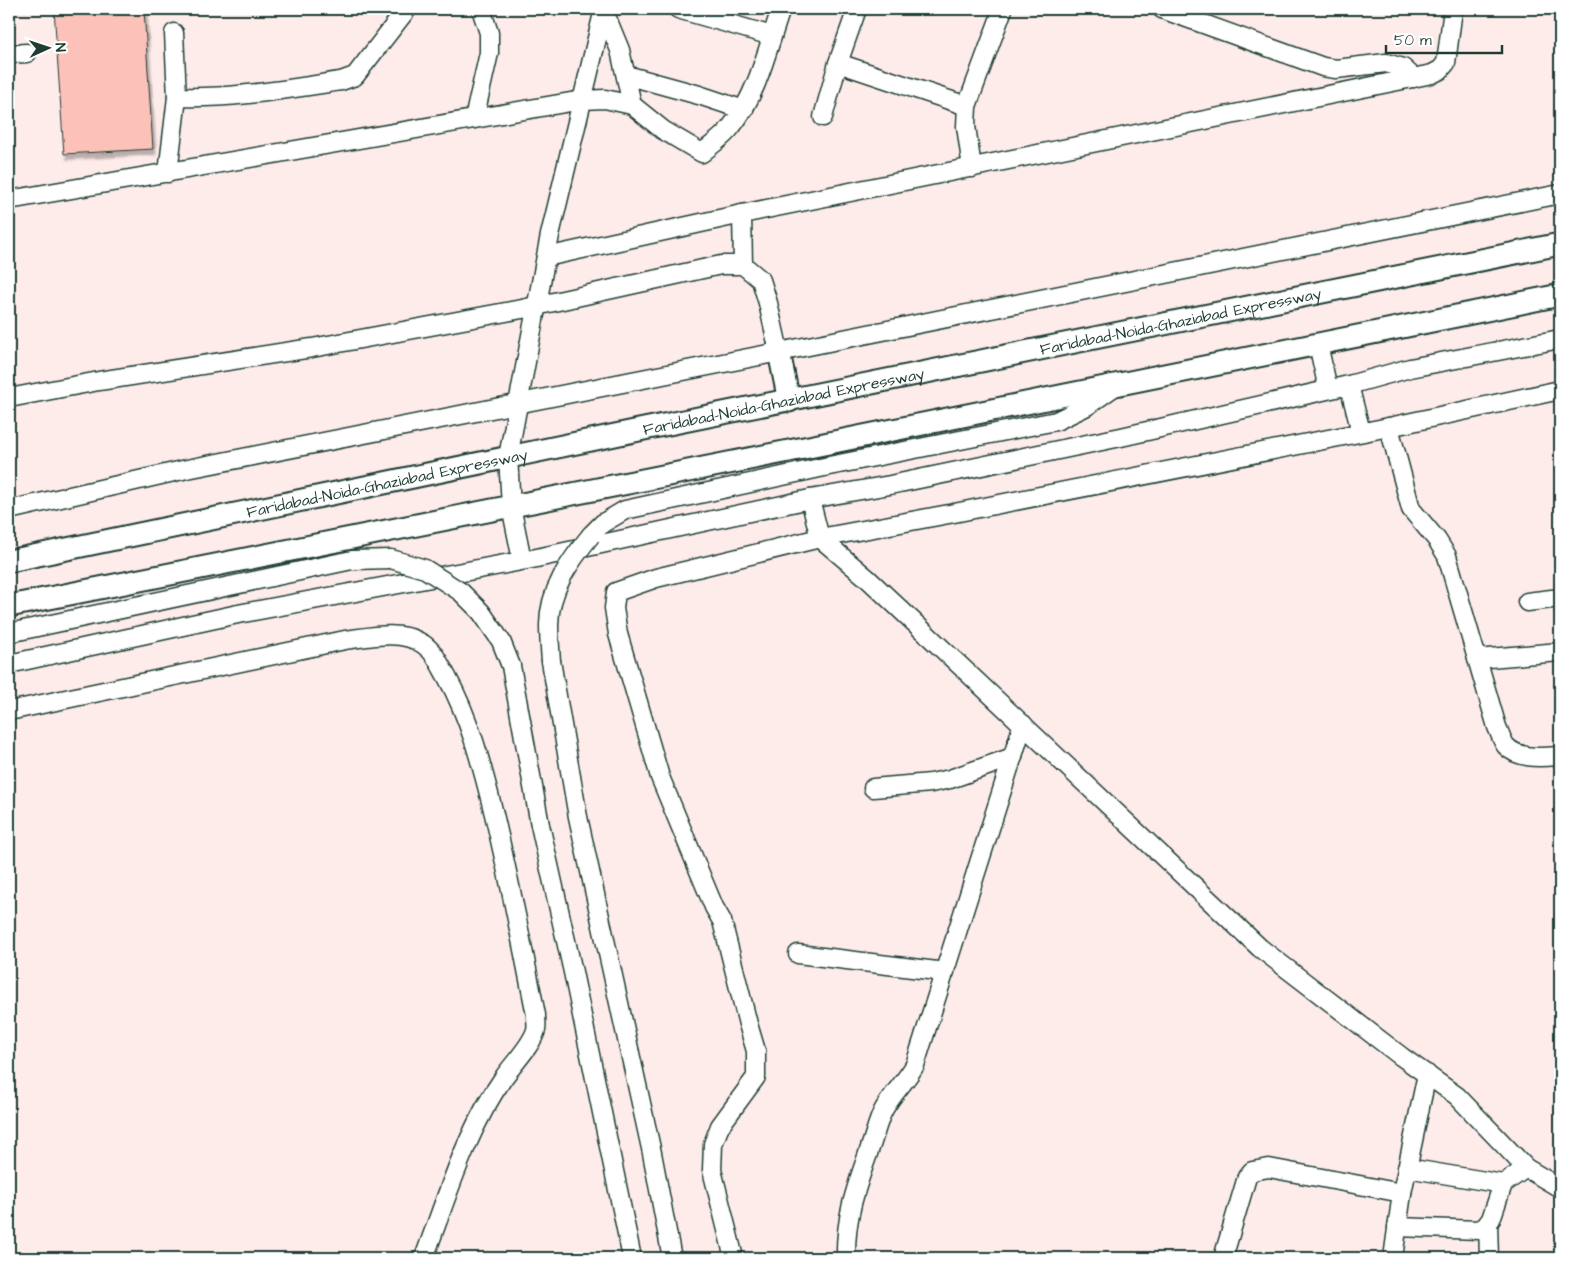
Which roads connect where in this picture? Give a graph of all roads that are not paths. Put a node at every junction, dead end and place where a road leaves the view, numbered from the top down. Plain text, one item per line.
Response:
1 (406, 9) edge
2 (482, 9) edge
3 (678, 9) edge
4 (781, 9) edge
5 (857, 9) edge
6 (1003, 9) edge
7 (1162, 9) edge
8 (1453, 9) edge
9 (604, 10) edge
10 (174, 33) dead end
11 (772, 36) junction
12 (27, 53) dead end
13 (9, 54) edge
14 (838, 63) junction
15 (626, 75) junction
16 (1414, 78) junction
17 (177, 97) junction
18 (582, 100) junction
19 (632, 105) junction
20 (967, 106) junction
21 (744, 110) junction
22 (823, 117) dead end
23 (474, 119) junction
24 (972, 168) junction
25 (168, 173) junction
26 (1560, 194) edge
27 (9, 200) edge
28 (742, 214) junction
29 (1560, 244) edge
30 (546, 256) junction
31 (743, 265) junction
32 (1560, 280) edge
33 (1560, 295) edge
34 (538, 305) junction
35 (1507, 306) junction
36 (1560, 339) edge
37 (1318, 344) junction
38 (779, 352) junction
39 (1116, 385) junction
40 (1349, 385) junction
41 (1328, 389) junction
42 (1560, 390) edge
43 (9, 398) edge
44 (789, 400) junction
45 (519, 403) junction
46 (1389, 427) junction
47 (1361, 432) junction
48 (508, 458) junction
49 (810, 499) junction
50 (511, 506) junction
51 (9, 510) edge
52 (820, 538) junction
53 (585, 542) junction
54 (522, 560) junction
55 (9, 561) edge
56 (1560, 598) edge
57 (1527, 602) dead end
58 (9, 606) edge
59 (9, 633) edge
60 (1560, 652) edge
61 (1477, 659) junction
62 (9, 664) edge
63 (9, 711) edge
64 (1023, 724) junction
65 (1560, 756) edge
66 (1013, 757) junction
67 (873, 788) dead end
68 (798, 954) dead end
69 (945, 972) junction
70 (1427, 1074) junction
71 (1407, 1168) junction
72 (1526, 1168) junction
73 (1503, 1184) junction
74 (1560, 1188) edge
75 (1402, 1193) junction
76 (1488, 1223) junction
77 (1397, 1227) junction
78 (424, 1258) edge
79 (632, 1258) edge
80 (672, 1258) edge
81 (734, 1258) edge
82 (846, 1258) edge
83 (1223, 1258) edge
84 (1393, 1258) edge
85 (1489, 1258) edge

1 - 17 street
2 - 23 street
3 - 11 street
4 - 11 street
5 - 14 street
6 - 20 street
7 - 16 street
8 - 16 street
9 - 15 street
9 - 18 street
10 - 17 street
11 - 21 street
12 - 13 street
14 - 20 street
14 - 22 street
15 - 19 street
15 - 21 street
16 - 24 street
17 - 25 street
18 - 19 street
18 - 23 street
18 - 30 street
19 - 21 street
20 - 24 street
23 - 25 street
24 - 28 street
25 - 27 street
26 - 38 street
28 - 30 street
28 - 31 street
29 - 44 main road, Faridabad-Noida-Ghaziabad Expressway
30 - 34 street
31 - 34 street
31 - 38 street
32 - 35 main road
33 - 35 main road
34 - 43 street
34 - 45 street
35 - 37 main road
36 - 40 street
37 - 39 main road
37 - 41 street
38 - 44 main road
38 - 45 street
39 - 50 main road
39 - 53 street
40 - 41 street
40 - 47 street
41 - 49 street
42 - 46 street
44 - 48 main road, Faridabad-Noida-Ghaziabad Expressway
45 - 48 street
45 - 51 street
46 - 47 street
46 - 61 street
47 - 52 street
48 - 50 street
48 - 55 main road, Faridabad-Noida-Ghaziabad Expressway
49 - 52 street
49 - 53 street
50 - 54 street
50 - 58 main road
52 - 64 street
52 - 81 street
53 - 54 street
53 - 80 street, bridge
54 - 62 street
56 - 57 street
59 - 79 street, bridge
60 - 61 street
61 - 65 street
63 - 78 street
64 - 66 street
64 - 70 street
66 - 67 street
66 - 69 street
68 - 69 street
69 - 82 street
70 - 71 street
70 - 72 street
71 - 73 street
71 - 75 street
72 - 73 street
72 - 74 street
73 - 76 street
75 - 77 street
75 - 83 street
76 - 77 street
76 - 85 street
77 - 84 street

